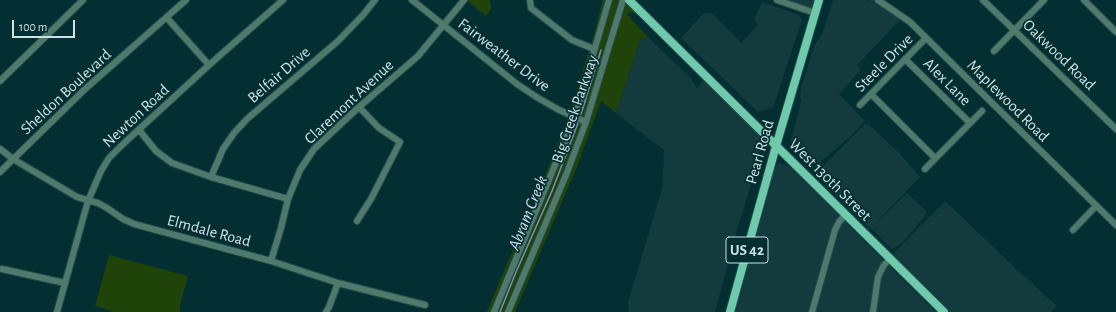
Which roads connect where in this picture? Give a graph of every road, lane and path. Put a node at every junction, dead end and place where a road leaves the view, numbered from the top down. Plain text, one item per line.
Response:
1 (84, 0) edge
2 (186, 0) edge
3 (283, 0) edge
4 (376, 0) edge
5 (412, 0) edge
6 (464, 0) edge
7 (530, 0) edge
8 (609, 0) edge
9 (623, 0) edge
10 (629, 0) edge
11 (777, 0) edge
12 (819, 0) edge
13 (878, 0) edge
14 (983, 0) edge
15 (1044, 0) edge
16 (1084, 0) edge
17 (815, 13) junction
18 (167, 18) junction
19 (444, 26) junction
20 (1015, 30) junction
21 (1116, 32) edge
22 (926, 38) junction
23 (594, 49) junction
24 (994, 51) dead end
25 (905, 60) junction
26 (209, 65) junction
27 (0, 81) edge
28 (871, 94) junction
29 (860, 105) dead end
30 (359, 107) junction
31 (982, 111) dead end
32 (575, 117) junction
33 (586, 122) junction
34 (970, 123) junction
35 (139, 130) junction
36 (1116, 130) edge
37 (776, 146) junction
38 (0, 149) edge
39 (935, 158) junction
40 (13, 159) junction
41 (925, 169) dead end
42 (0, 172) edge
43 (211, 177) junction
44 (288, 199) junction
45 (88, 201) junction
46 (1096, 206) junction
47 (845, 215) junction
48 (357, 220) dead end
49 (1116, 225) edge
50 (1073, 230) dead end
51 (890, 259) junction
52 (271, 261) junction
53 (2, 269) dead end
54 (64, 283) junction
55 (338, 283) junction
56 (425, 306) dead end
57 (57, 312) edge
58 (326, 312) edge
59 (494, 312) edge
60 (508, 312) edge
61 (730, 312) edge
62 (812, 312) edge
63 (873, 312) edge
64 (944, 312) edge

1 - 27 street
2 - 18 street, Sheldon Boulevard
3 - 26 street, Newton Road
4 - 43 street, Belfair Drive
5 - 19 street, Fairweather Drive
6 - 19 street, Claremont Avenue
7 - 23 street
8 - 23 street, Big Creek Parkway
9 - 33 street, Big Creek Parkway
10 - 37 main road, West 130th Street
11 - 17 street
12 - 17 main road, Pearl Road / US 42
13 - 22 street, Maplewood Road
14 - 20 street, Oakwood Road
15 - 20 street
16 - 21 street
17 - 37 main road, Pearl Road / US 42
18 - 26 street
18 - 40 street, Sheldon Boulevard
19 - 30 street, Claremont Avenue
19 - 32 street, Fairweather Drive
20 - 24 street
20 - 36 street, Oakwood Road
22 - 25 street, Steele Drive
22 - 46 street, Maplewood Road
23 - 32 street, Big Creek Parkway
25 - 28 street, Steele Drive
25 - 34 street, Alex Lane
26 - 35 street, Newton Road
28 - 29 street, Steele Drive
28 - 39 street
30 - 44 street, Claremont Avenue
30 - 48 street
31 - 34 street
32 - 33 street, Fairweather Drive
32 - 59 street, Big Creek Parkway
33 - 60 street, Big Creek Parkway
34 - 39 street
35 - 43 street
35 - 45 street, Newton Road
37 - 47 main road, West 130th Street
37 - 61 main road, Pearl Road / US 42
38 - 40 street, Elmdale Road
39 - 41 street
40 - 42 street, Sheldon Boulevard
40 - 45 street, Elmdale Road
43 - 44 street
44 - 52 street, Claremont Avenue
45 - 52 street, Elmdale Road
45 - 54 street, Newton Road
46 - 49 street, Maplewood Road
46 - 50 street
47 - 51 main road, West 130th Street
47 - 62 street
51 - 63 street
51 - 64 main road, West 130th Street
52 - 55 street, Elmdale Road
53 - 54 street
54 - 57 street, Newton Road
55 - 56 street, Elmdale Road
55 - 58 street

